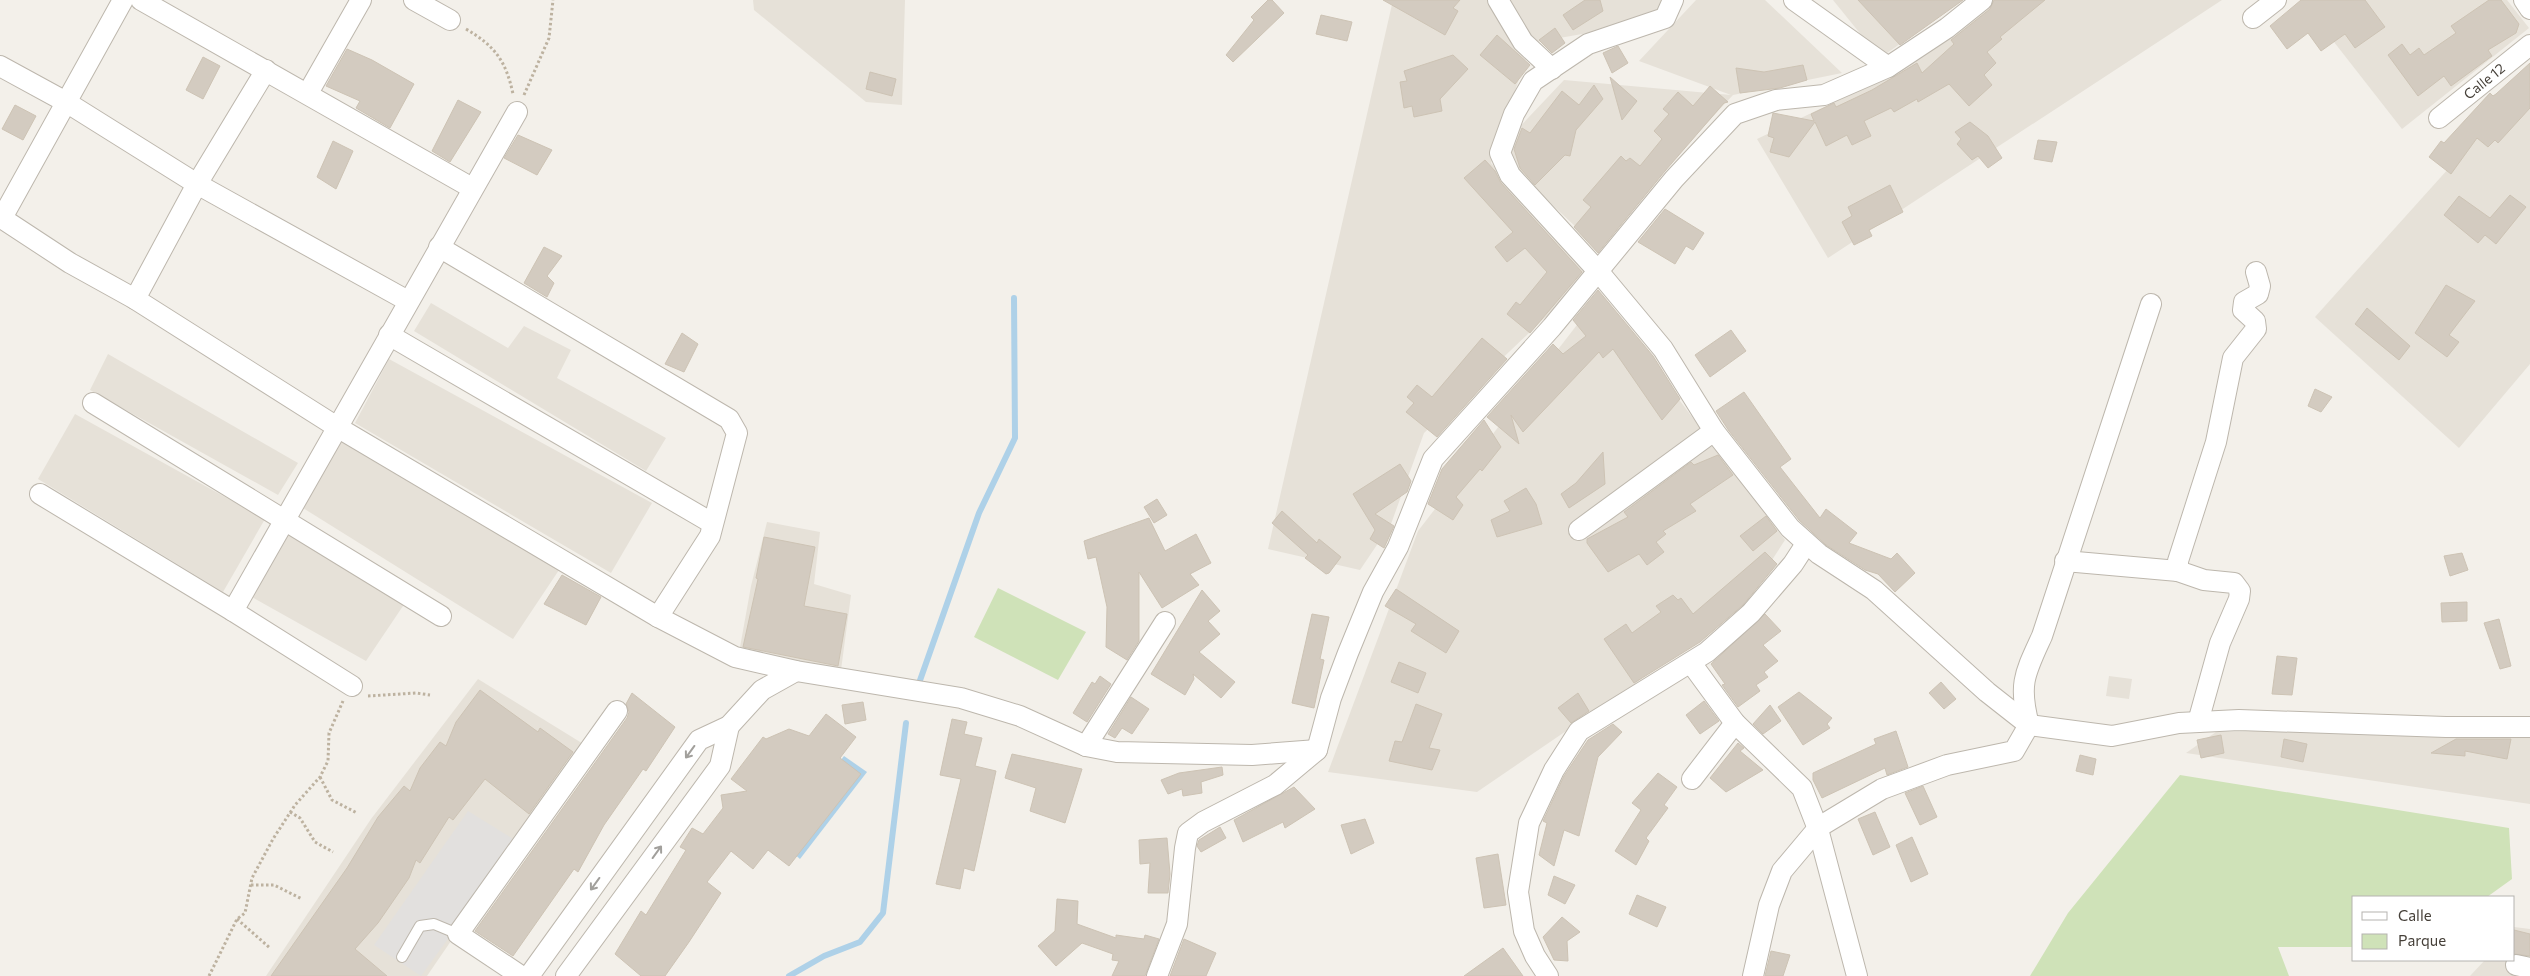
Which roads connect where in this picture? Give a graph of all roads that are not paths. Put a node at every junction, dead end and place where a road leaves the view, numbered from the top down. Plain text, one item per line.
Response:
1 (123, 0) edge
2 (141, 0) edge
3 (362, 0) edge
4 (414, 0) edge
5 (1498, 0) edge
6 (1673, 0) edge
7 (1794, 0) edge
8 (1982, 0) edge
9 (2276, 0) edge
10 (2524, 0) edge
11 (2530, 9) edge
12 (2252, 18) dead end
13 (450, 20) road end
14 (2530, 45) edge
15 (0, 66) edge
16 (1888, 68) junction
17 (1552, 69) junction
18 (266, 70) junction
19 (308, 93) junction
20 (66, 102) junction
21 (517, 112) road end
22 (2439, 118) dead end
23 (197, 184) junction
24 (472, 188) junction
25 (1, 218) edge
26 (439, 247) junction
27 (1598, 271) junction
28 (2256, 272) dead end
29 (135, 299) junction
30 (408, 302) junction
31 (2151, 304) dead end
32 (389, 335) junction
33 (93, 403) dead end
34 (337, 427) junction
35 (1714, 431) junction
36 (40, 494) dead end
37 (285, 520) junction
38 (712, 523) junction
39 (1579, 530) dead end
40 (1806, 544) junction
41 (2065, 561) junction
42 (2178, 571) junction
43 (233, 611) junction
44 (441, 616) dead end
45 (658, 617) junction
46 (1165, 622) dead end
47 (1691, 663) junction
48 (796, 671) junction
49 (352, 686) road end
50 (617, 711) dead end
51 (2198, 722) junction
52 (1735, 723) junction
53 (2029, 725) junction
54 (729, 726) junction
55 (2530, 727) edge
56 (1086, 746) junction
57 (1318, 750) junction
58 (1692, 779) dead end
59 (1818, 829) junction
60 (458, 934) junction
61 (402, 957) dead end
62 (521, 976) edge
63 (529, 976) edge
64 (566, 976) edge
65 (1157, 976) edge
66 (1548, 976) edge
67 (1753, 976) edge
68 (1857, 976) edge

1 - 20 street
2 - 18 street
3 - 19 street
4 - 13 street
5 - 17 street
6 - 17 street
7 - 16 street
8 - 16 street
9 - 12 street
10 - 11 street
14 - 22 street, Calle 12
15 - 20 street
16 - 27 street
17 - 27 street
18 - 19 street
18 - 23 street
19 - 24 street
20 - 23 street
20 - 25 street
21 - 24 street
23 - 29 street
23 - 30 street
24 - 26 street
25 - 29 street
26 - 30 street
26 - 38 street
27 - 35 street
27 - 57 street
28 - 42 street
29 - 34 street
30 - 32 street
31 - 41 street
32 - 34 street
32 - 38 street
33 - 37 street
34 - 37 street
34 - 45 street
35 - 39 street
35 - 40 street
36 - 43 street
37 - 43 street
37 - 44 street
38 - 45 street
40 - 47 street
40 - 53 street
41 - 42 street
41 - 53 street
42 - 51 street
43 - 49 street
45 - 48 street
46 - 56 street
47 - 52 street
47 - 66 street
48 - 54 street
48 - 56 street
50 - 60 street
51 - 53 street
51 - 55 street
52 - 58 street
52 - 59 street
53 - 59 street
54 -> 63 street
64 -> 54 street
56 - 57 street
57 - 65 street
59 - 67 street
59 - 68 street
60 - 61 lane
60 - 62 street

